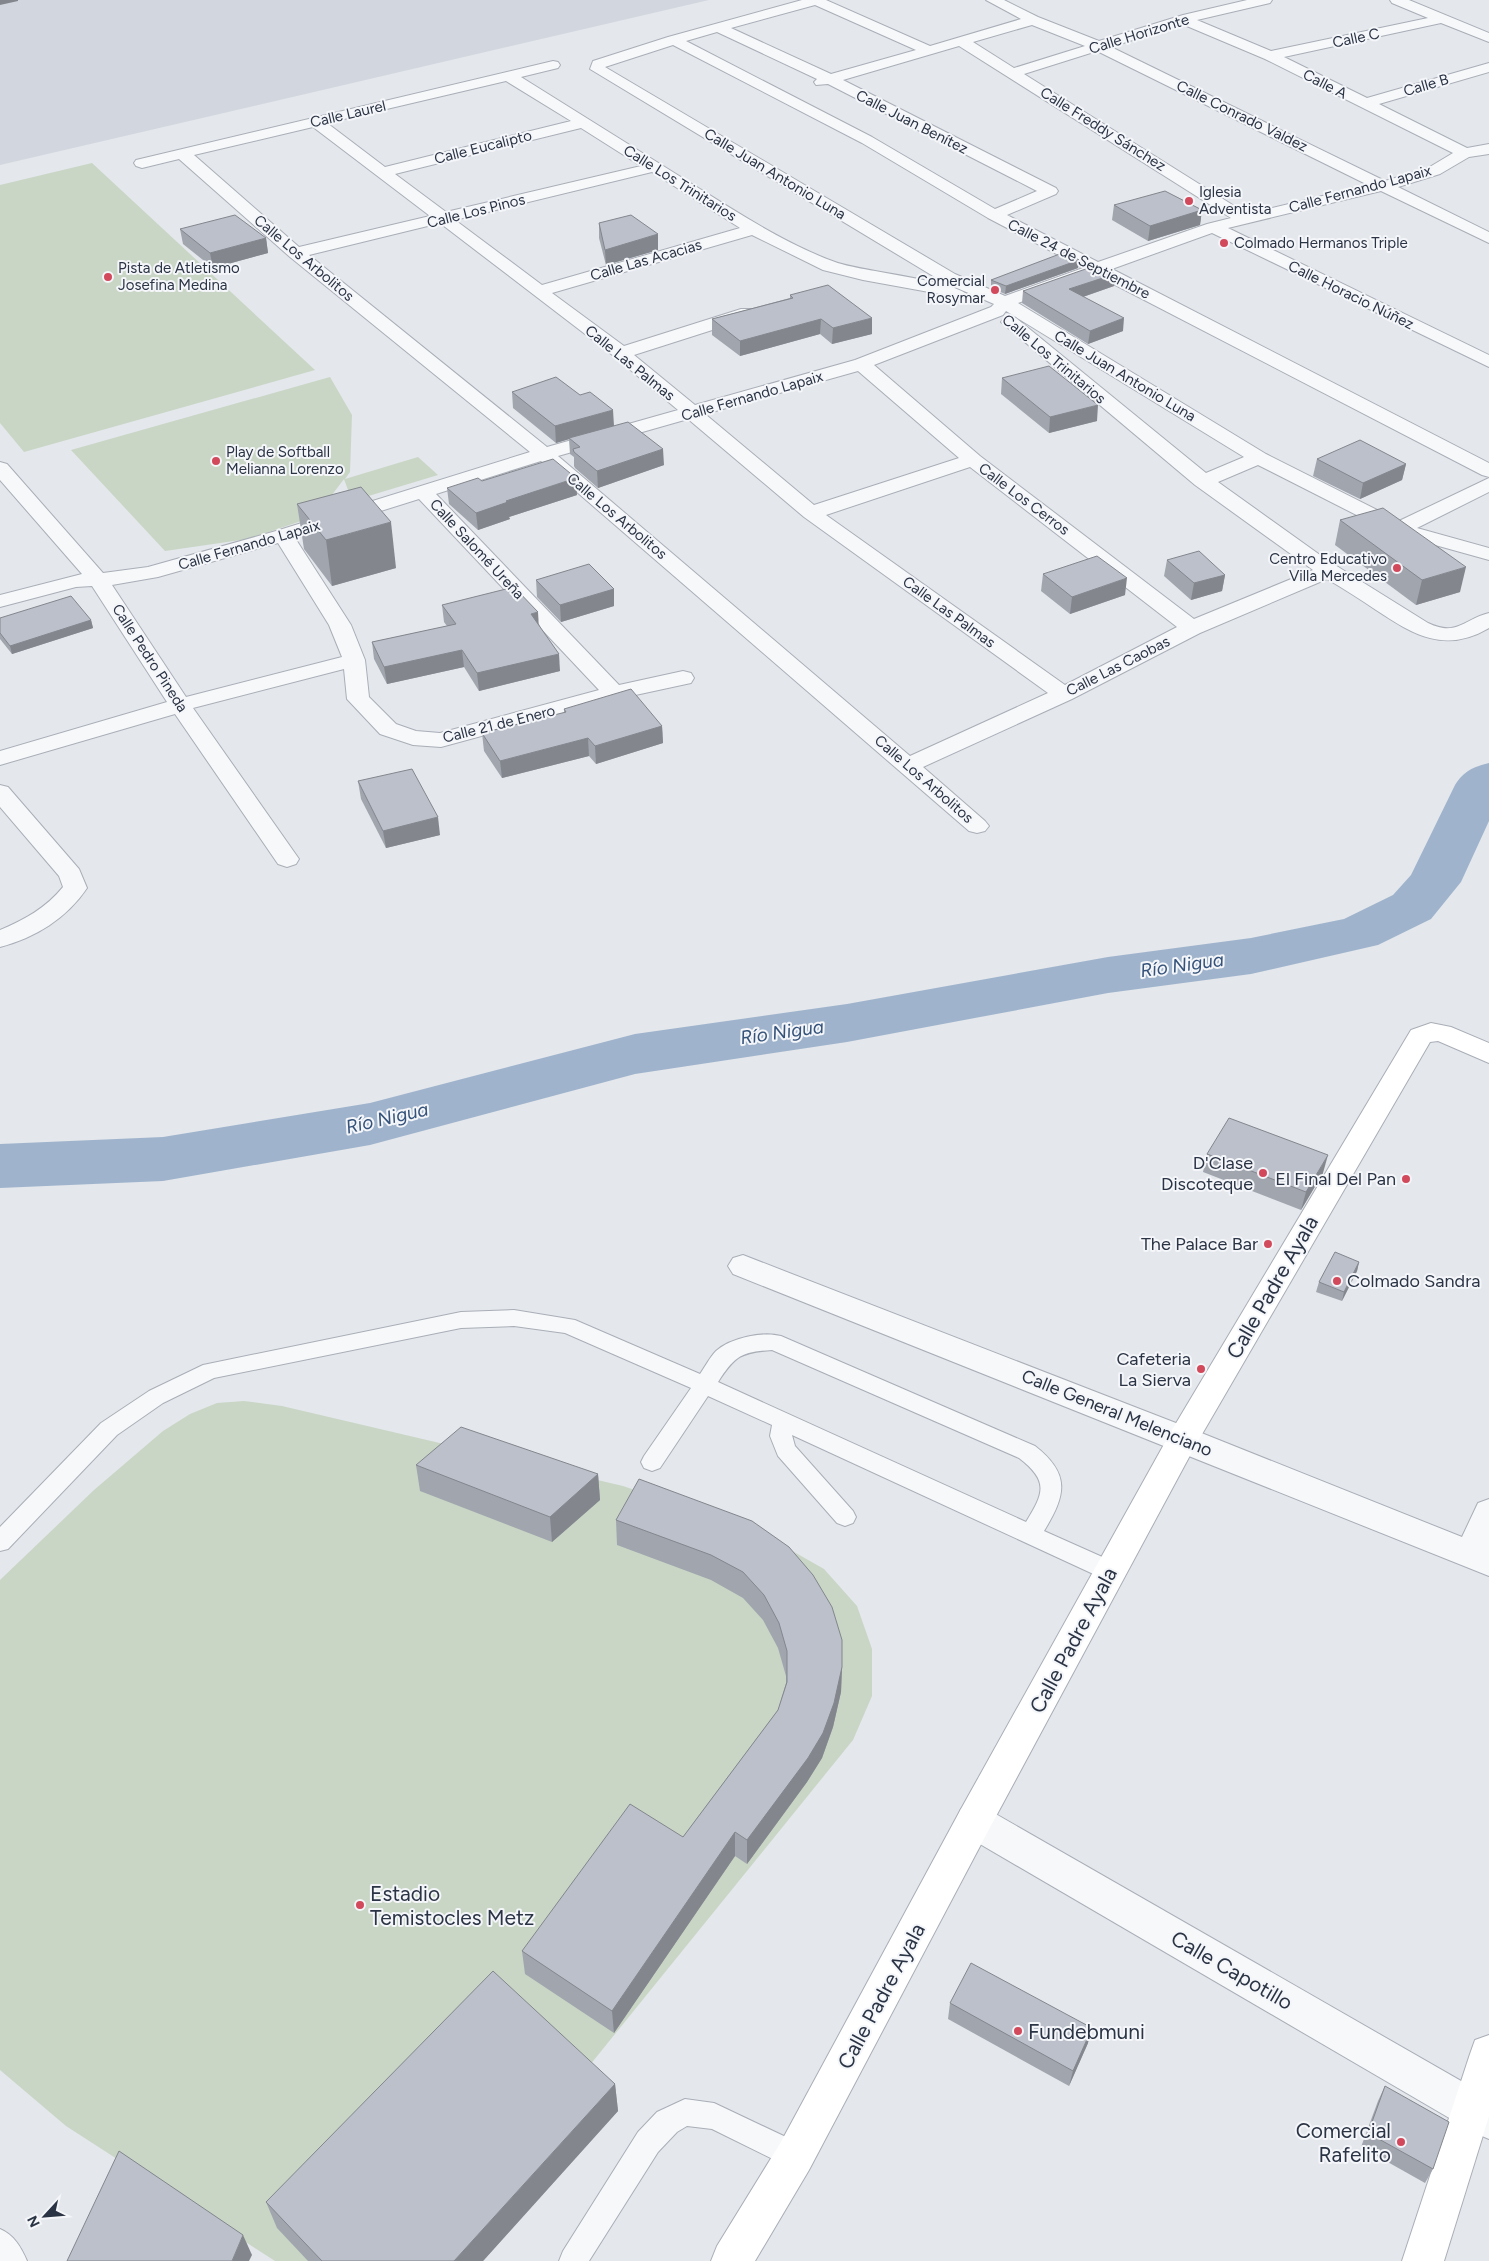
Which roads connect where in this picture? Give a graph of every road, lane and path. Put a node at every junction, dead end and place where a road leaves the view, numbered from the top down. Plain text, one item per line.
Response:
1 (816, 0) edge
2 (993, 0) edge
3 (1264, 0) edge
4 (1397, 0) edge
5 (1183, 19) junction
6 (1442, 19) junction
7 (1033, 20) junction
8 (718, 27) junction
9 (1489, 38) edge
10 (673, 40) junction
11 (961, 41) junction
12 (1098, 46) junction
13 (930, 51) junction
14 (1270, 56) junction
15 (553, 65) dead end
16 (1489, 67) edge
17 (1014, 73) junction
18 (509, 76) junction
19 (829, 80) junction
20 (779, 93) junction
21 (1364, 104) junction
22 (316, 122) junction
23 (583, 123) junction
24 (1489, 149) edge
25 (1465, 153) junction
26 (183, 154) junction
27 (142, 163) dead end
28 (655, 167) junction
29 (383, 172) junction
30 (1383, 185) junction
31 (994, 215) junction
32 (1243, 218) junction
33 (444, 219) junction
34 (1213, 227) junction
35 (753, 229) junction
36 (1489, 238) edge
37 (296, 253) junction
38 (1096, 268) junction
39 (863, 275) junction
40 (835, 284) dead end
41 (539, 291) junction
42 (1000, 307) junction
43 (761, 308) edge
44 (621, 353) junction
45 (1489, 362) edge
46 (861, 364) junction
47 (692, 414) junction
48 (544, 454) junction
49 (1260, 458) junction
50 (973, 460) junction
51 (0, 468) edge
52 (1489, 471) edge
53 (1202, 481) junction
54 (1489, 484) edge
55 (423, 492) junction
56 (811, 512) junction
57 (1400, 529) junction
58 (283, 535) junction
59 (1489, 554) edge
60 (1328, 570) junction
61 (98, 580) junction
62 (0, 601) edge
63 (1489, 619) edge
64 (1192, 628) junction
65 (354, 660) junction
66 (683, 678) dead end
67 (614, 693) junction
68 (1064, 694) junction
69 (180, 705) junction
70 (0, 758) edge
71 (909, 765) junction
72 (0, 792) edge
73 (978, 826) dead end
74 (287, 859) dead end
75 (0, 939) edge
76 (1489, 1054) edge
77 (744, 1266) dead end
78 (704, 1385) junction
79 (783, 1421) junction
80 (1183, 1438) junction
81 (652, 1462) dead end
82 (1489, 1512) edge
83 (845, 1517) dead end
84 (1030, 1534) junction
85 (0, 1542) edge
86 (1480, 1558) edge
87 (1110, 1571) junction
88 (974, 1821) junction
89 (1489, 2054) edge
90 (1480, 2114) edge
91 (795, 2156) junction
92 (0, 2243) edge
93 (738, 2259) edge
94 (13, 2261) edge
95 (572, 2261) edge
96 (1423, 2261) edge

1 - 8 street
1 - 13 street
2 - 7 street, Calle Conrado Valdez
3 - 5 street, Calle Horizonte
4 - 6 street
5 - 12 street, Calle Horizonte
5 - 14 street, Calle A
6 - 9 street
6 - 14 street, Calle C
7 - 11 street
7 - 12 street, Calle Conrado Valdez
8 - 10 street
8 - 19 street, Calle Juan Benítez
10 - 20 street, Calle 24 de Septiembre
10 - 42 street, Calle Juan Antonio Luna
11 - 13 street
11 - 17 street, Calle Freddy Sánchez
12 - 17 street, Calle Horizonte
12 - 30 street, Calle Conrado Valdez
13 - 19 street
14 - 21 street, Calle A
15 - 18 street, Calle Laurel
16 - 21 street, Calle B
17 - 32 street, Calle Freddy Sánchez
18 - 22 street, Calle Laurel
18 - 23 street, Calle Los Trinitarios
19 - 20 street
19 - 31 street, Calle Juan Benítez
20 - 31 street, Calle 24 de Septiembre
21 - 25 street, Calle A
22 - 26 street, Calle Laurel
22 - 29 street, Calle Las Palmas
23 - 28 street, Calle Los Trinitarios
23 - 29 street, Calle Eucalipto
24 - 25 street, Calle Fernando Lapaix
25 - 30 street, Calle Fernando Lapaix
26 - 27 street, Calle Laurel
26 - 37 street, Calle Los Arbolitos
28 - 33 street, Calle Los Pinos
28 - 35 street, Calle Los Trinitarios
29 - 33 street, Calle Las Palmas
30 - 32 street, Calle Fernando Lapaix
30 - 36 street, Calle Conrado Valdez
31 - 38 street, Calle 24 de Septiembre
32 - 34 street, Calle Fernando Lapaix
33 - 37 street, Calle Los Pinos
33 - 41 street, Calle Las Palmas
34 - 38 street, Calle Fernando Lapaix
34 - 45 street, Calle Horacio Núñez
35 - 39 street, Calle Los Trinitarios
35 - 41 street, Calle Las Acacias
37 - 48 street, Calle Los Arbolitos
38 - 42 street, Calle Fernando Lapaix
38 - 52 street, Calle 24 de Septiembre
39 - 40 street
39 - 42 street, Calle Los Trinitarios
41 - 44 street, Calle Las Palmas
42 - 46 street, Calle Fernando Lapaix
42 - 49 street, Calle Juan Antonio Luna
42 - 53 street, Calle Los Trinitarios
43 - 44 street
44 - 47 street, Calle Las Palmas
46 - 47 street, Calle Fernando Lapaix
46 - 50 street, Calle Los Cerros
47 - 48 street, Calle Fernando Lapaix
47 - 56 street, Calle Las Palmas
48 - 55 street, Calle Fernando Lapaix
48 - 71 street, Calle Los Arbolitos
49 - 53 street
49 - 57 street, Calle Juan Antonio Luna
50 - 56 street
50 - 64 street, Calle Los Cerros
51 - 61 street, Calle Pedro Pineda
53 - 60 street, Calle Los Trinitarios
54 - 57 street
55 - 58 street, Calle Fernando Lapaix
55 - 67 street, Calle Salomé Ureña
56 - 68 street, Calle Las Palmas
57 - 59 street, Calle Juan Antonio Luna
58 - 61 street, Calle Fernando Lapaix
58 - 65 street, Calle 21 de Enero
60 - 63 street, Calle Los Trinitarios
60 - 64 street, Calle Las Caobas
61 - 62 street, Calle Fernando Lapaix
61 - 69 street, Calle Pedro Pineda
64 - 68 street, Calle Las Caobas
65 - 67 street, Calle 21 de Enero
65 - 69 street
66 - 67 street, Calle 21 de Enero
68 - 71 street, Calle Las Caobas
69 - 70 street
69 - 74 street, Calle Pedro Pineda
71 - 73 street, Calle Los Arbolitos
72 - 75 street
76 - 80 main road, Calle Padre Ayala
77 - 80 street, Calle General Melenciano
78 - 79 lane
78 - 81 lane
78 - 84 lane
78 - 85 lane
79 - 83 lane
79 - 84 lane
80 - 86 street, Calle General Melenciano
80 - 87 main road, Calle Padre Ayala
82 - 86 street
84 - 87 lane
87 - 88 main road, Calle Padre Ayala
88 - 90 street, Calle Capotillo
88 - 91 main road, Calle Padre Ayala
89 - 90 main road
90 - 96 main road
91 - 93 main road, Calle Padre Ayala
91 - 95 lane
92 - 94 lane

